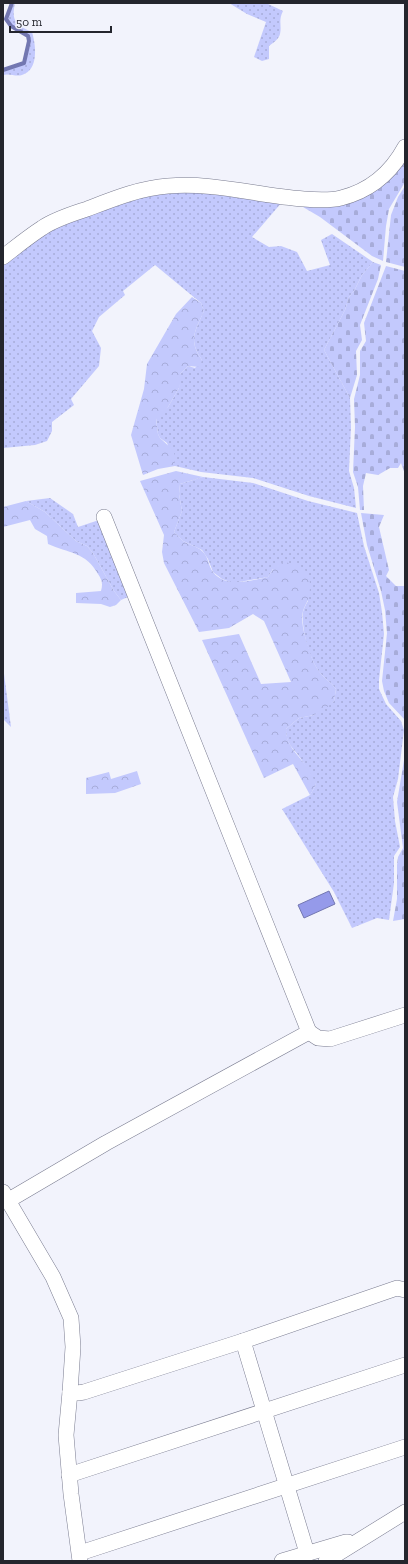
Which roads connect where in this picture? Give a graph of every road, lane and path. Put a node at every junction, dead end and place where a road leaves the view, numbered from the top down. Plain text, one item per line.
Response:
1 (405, 147) edge
2 (3, 257) edge
3 (104, 517) dead end
4 (405, 1015) edge
5 (309, 1032) junction
6 (6, 1196) edge
7 (405, 1290) edge
8 (243, 1341) junction
9 (405, 1364) edge
10 (70, 1392) junction
11 (264, 1411) junction
12 (405, 1447) edge
13 (70, 1475) junction
14 (287, 1485) junction
15 (405, 1512) edge
16 (354, 1544) junction
17 (307, 1553) junction
18 (80, 1557) edge
19 (282, 1561) edge
20 (326, 1561) edge

1 - 2 street
3 - 5 street
4 - 5 street
5 - 6 street
6 - 10 street
7 - 8 street
8 - 10 street
8 - 11 street
9 - 11 street
10 - 13 street
11 - 13 street
11 - 14 street
12 - 14 street
13 - 18 street
14 - 17 street
14 - 18 street
15 - 16 street
16 - 17 street
16 - 20 street
17 - 19 street

